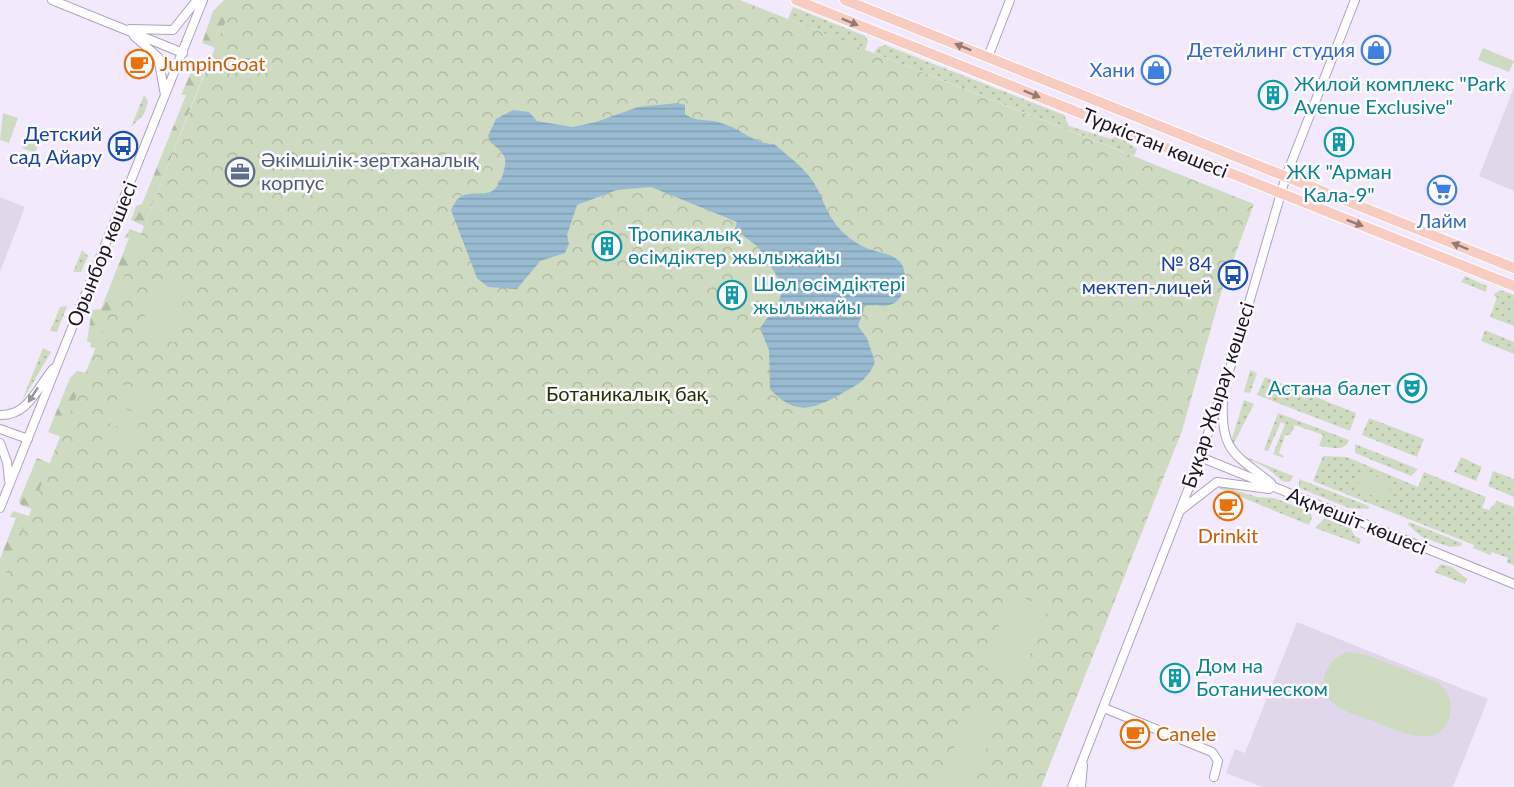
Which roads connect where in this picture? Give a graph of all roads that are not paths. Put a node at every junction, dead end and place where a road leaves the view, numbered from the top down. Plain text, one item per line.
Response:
1 (52, 0) edge
2 (197, 0) edge
3 (203, 0) edge
4 (845, 0) edge
5 (1010, 0) edge
6 (1355, 0) edge
7 (801, 1) edge
8 (124, 29) junction
9 (183, 53) junction
10 (988, 57) junction
11 (165, 95) junction
12 (1286, 176) junction
13 (1281, 193) junction
14 (1514, 268) edge
15 (1514, 285) edge
16 (59, 361) junction
17 (1223, 388) junction
18 (0, 415) edge
19 (0, 429) edge
20 (28, 440) junction
21 (0, 443) edge
22 (1200, 458) junction
23 (10, 484) junction
24 (1278, 489) junction
25 (0, 508) edge
26 (1181, 510) junction
27 (1514, 584) edge
28 (1104, 708) junction
29 (1083, 759) junction
30 (1214, 777) dead end
31 (1072, 787) edge
32 (1081, 787) edge

1 - 8 street
2 - 8 street
3 - 9 street, Орынбор көшесі
10 -> 4 main road, Түркістан көшесі
5 - 10 street
6 - 12 street, Бұқар Жырау көшесі
7 -> 13 main road, Түркістан көшесі
8 - 9 street
8 - 11 street
9 - 11 street, Орынбор көшесі
10 - 12 main road, Түркістан көшесі
11 - 16 street, Орынбор көшесі
12 - 13 street, Бұқар Жырау көшесі
14 -> 12 main road, Түркістан көшесі
13 -> 15 main road, Түркістан көшесі
13 - 17 street, Бұқар Жырау көшесі
16 -> 18 street
16 - 20 street, Орынбор көшесі
17 - 22 street, Бұқар Жырау көшесі
17 - 24 street
19 - 20 street
20 - 23 street, Орынбор көшесі
21 - 23 street
22 - 24 street, Ақмешіт көшесі
22 - 26 street, Бұқар Жырау көшесі
23 - 25 street, Орынбор көшесі
24 - 26 street
24 - 27 street, Ақмешіт көшесі
26 - 28 street, Бұқар Жырау көшесі
28 - 29 street, Бұқар Жырау көшесі
28 - 30 street
29 - 31 street, Бұқар Жырау көшесі
29 - 32 street

